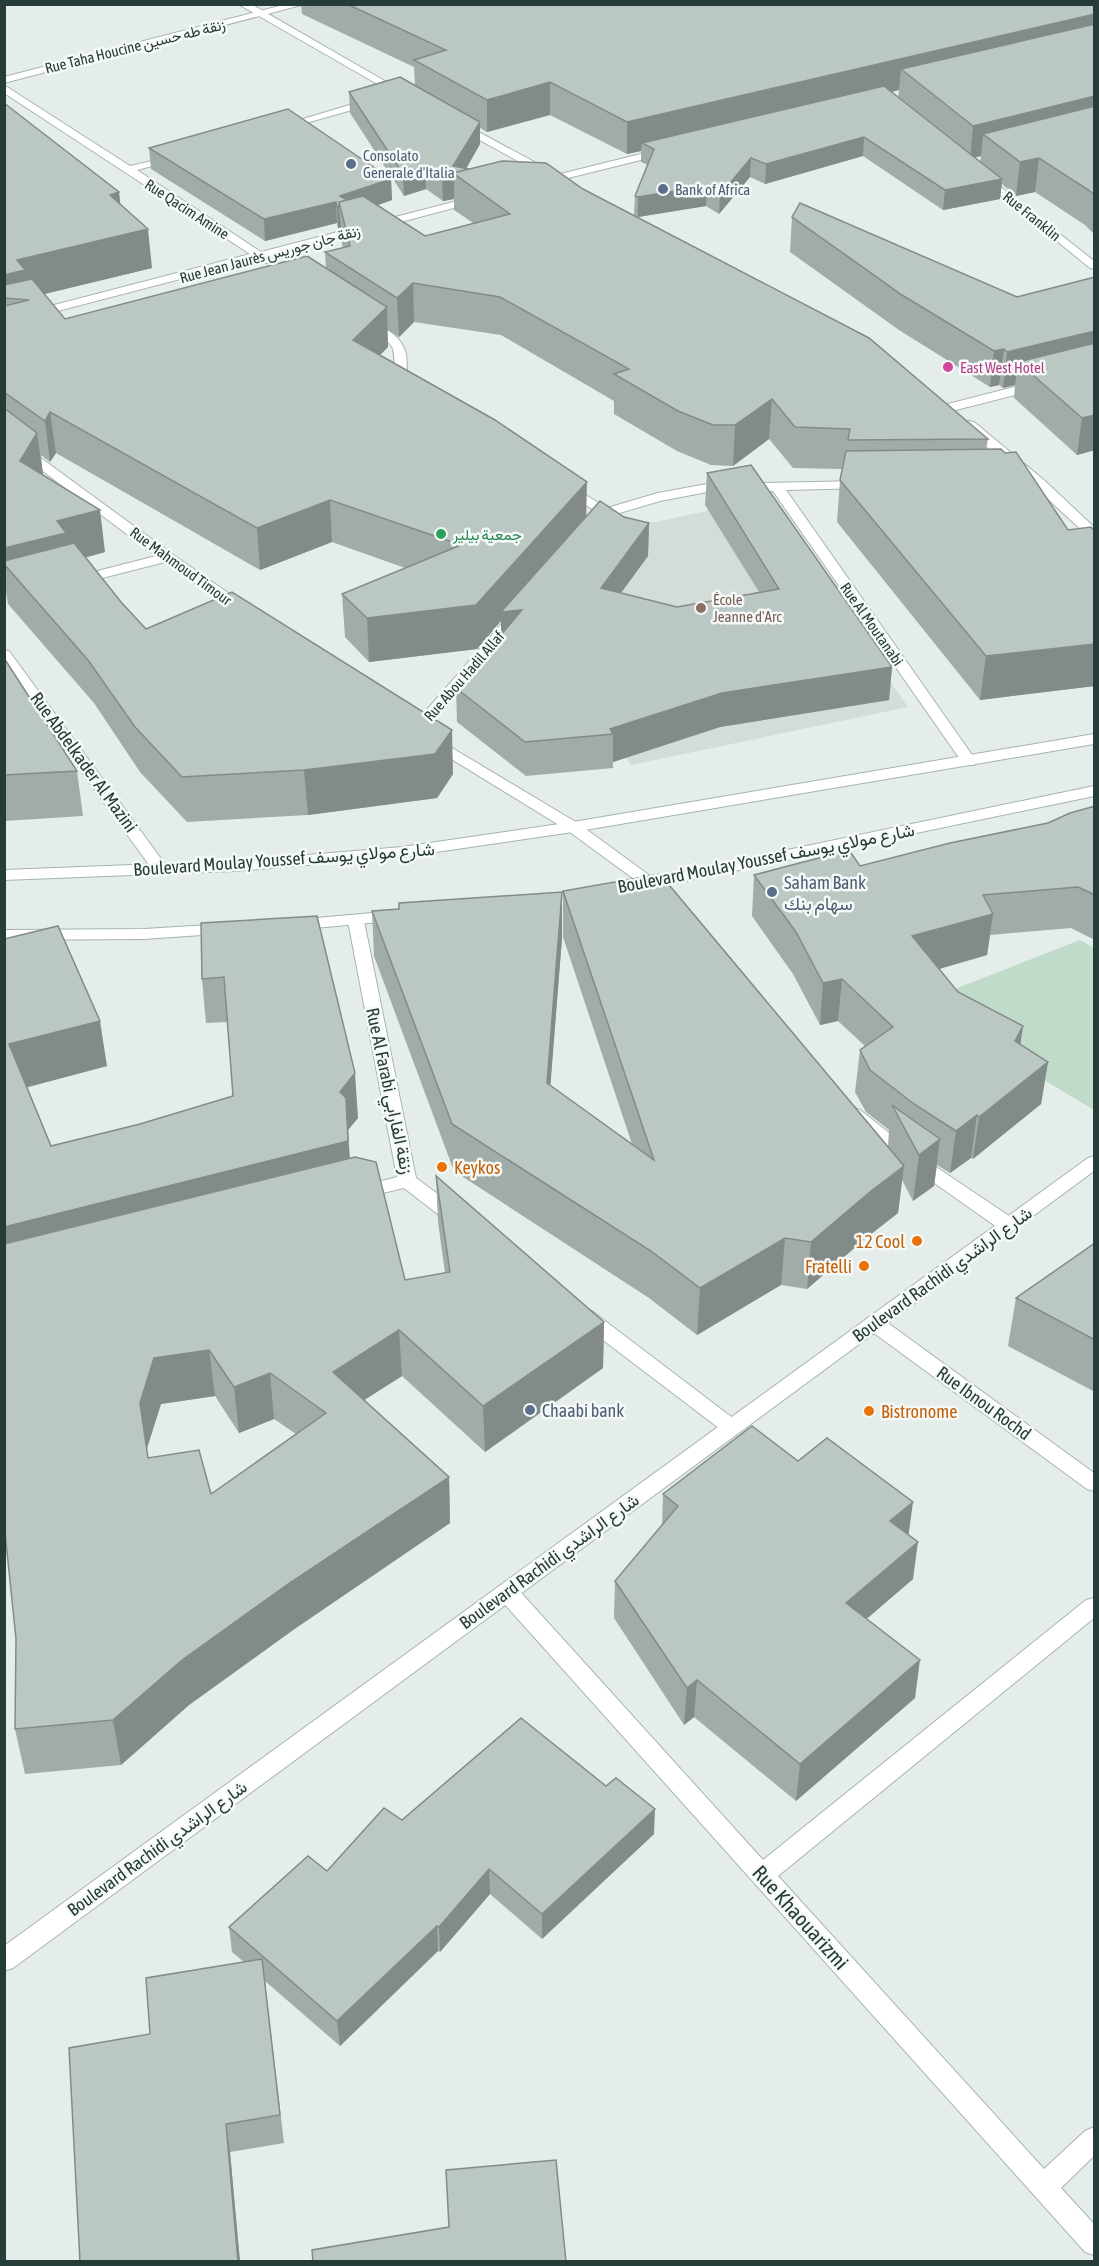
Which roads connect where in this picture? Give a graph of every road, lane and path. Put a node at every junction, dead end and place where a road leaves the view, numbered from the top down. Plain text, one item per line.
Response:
1 (243, 4) edge
2 (300, 4) edge
3 (260, 14) junction
4 (4, 80) edge
5 (4, 88) edge
6 (402, 96) edge
7 (379, 100) edge
8 (452, 121) edge
9 (264, 132) edge
10 (682, 147) edge
11 (184, 154) edge
12 (126, 170) junction
13 (977, 171) edge
14 (555, 178) junction
15 (529, 184) edge
16 (573, 189) edge
17 (484, 197) edge
18 (261, 257) junction
19 (1095, 266) edge
20 (281, 270) edge
21 (361, 320) edge
22 (4, 322) edge
23 (1049, 382) edge
24 (417, 400) edge
25 (4, 435) edge
26 (556, 483) edge
27 (1016, 484) edge
28 (1040, 484) junction
29 (872, 485) edge
30 (776, 486) junction
31 (1095, 534) edge
32 (167, 557) junction
33 (62, 584) edge
34 (522, 609) edge
35 (253, 617) edge
36 (4, 654) edge
37 (1095, 739) edge
38 (969, 762) junction
39 (1095, 791) edge
40 (573, 827) junction
41 (161, 870) junction
42 (4, 875) edge
43 (651, 884) junction
44 (627, 887) edge
45 (664, 903) edge
46 (415, 913) edge
47 (356, 921) junction
48 (274, 926) edge
49 (238, 928) edge
50 (4, 935) edge
51 (840, 1103) edge
52 (1095, 1162) edge
53 (407, 1180) junction
54 (338, 1198) edge
55 (1008, 1225) junction
56 (474, 1231) edge
57 (569, 1304) edge
58 (874, 1323) junction
59 (731, 1427) junction
60 (1095, 1483) edge
61 (507, 1592) junction
62 (1095, 1606) edge
63 (762, 1874) junction
64 (4, 1960) edge
65 (1095, 2139) edge
66 (1044, 2187) junction
67 (1095, 2243) edge

1 - 3 street
2 - 3 street, Rue Taha Houcine زنقة طه حسين
3 - 4 street, Rue Taha Houcine زنقة طه حسين
3 - 6 street
5 - 12 street, Rue Qacim Amine
7 - 9 street
8 - 14 street
10 - 14 street
11 - 12 street
12 - 18 street, Rue Qacim Amine
13 - 19 street, Rue Franklin
14 - 15 street
14 - 16 street
17 - 18 street, Rue Jean Jaurès زنقة جان جوريس
18 - 20 street, Rue Qacim Amine
18 - 22 street, Rue Jean Jaurès زنقة جان جوريس
21 - 24 street
23 - 28 street
25 - 32 street, Rue Mahmoud Timour
26 - 30 street
27 - 28 street
28 - 31 street
29 - 30 street
30 - 38 street, Rue Al Moutanabi
32 - 33 street
32 - 35 street, Rue Mahmoud Timour
34 - 40 street, Rue Abou Hadil Allaf
36 - 41 street, Rue Abdelkader Al Mazini
37 - 38 street, Boulevard Moulay Youssef شارع مولاي يوسف
38 - 40 street, Boulevard Moulay Youssef شارع مولاي يوسف
39 - 43 street, Boulevard Moulay Youssef شارع مولاي يوسف
40 - 41 street, Boulevard Moulay Youssef شارع مولاي يوسف
40 - 43 street
41 - 42 street, Boulevard Moulay Youssef شارع مولاي يوسف
43 - 44 street, Boulevard Moulay Youssef شارع مولاي يوسف
43 - 45 street
46 - 47 street
47 - 48 street
47 - 53 street, Rue Al Farabi زنقة الفارابي
49 - 50 street
51 - 55 street
52 - 55 street, Boulevard Rachidi شارع الراشدي
53 - 54 street
53 - 56 street, Rue Al Farabi زنقة الفارابي
55 - 58 street, Boulevard Rachidi شارع الراشدي
57 - 59 street
58 - 59 street, Boulevard Rachidi شارع الراشدي
58 - 60 street, Rue Ibnou Rochd
59 - 61 street, Boulevard Rachidi شارع الراشدي
61 - 63 street, Rue Khaouarizmi
61 - 64 street, Boulevard Rachidi شارع الراشدي
62 - 63 street
63 - 66 street, Rue Khaouarizmi
65 - 66 street
66 - 67 street, Rue Khaouarizmi

